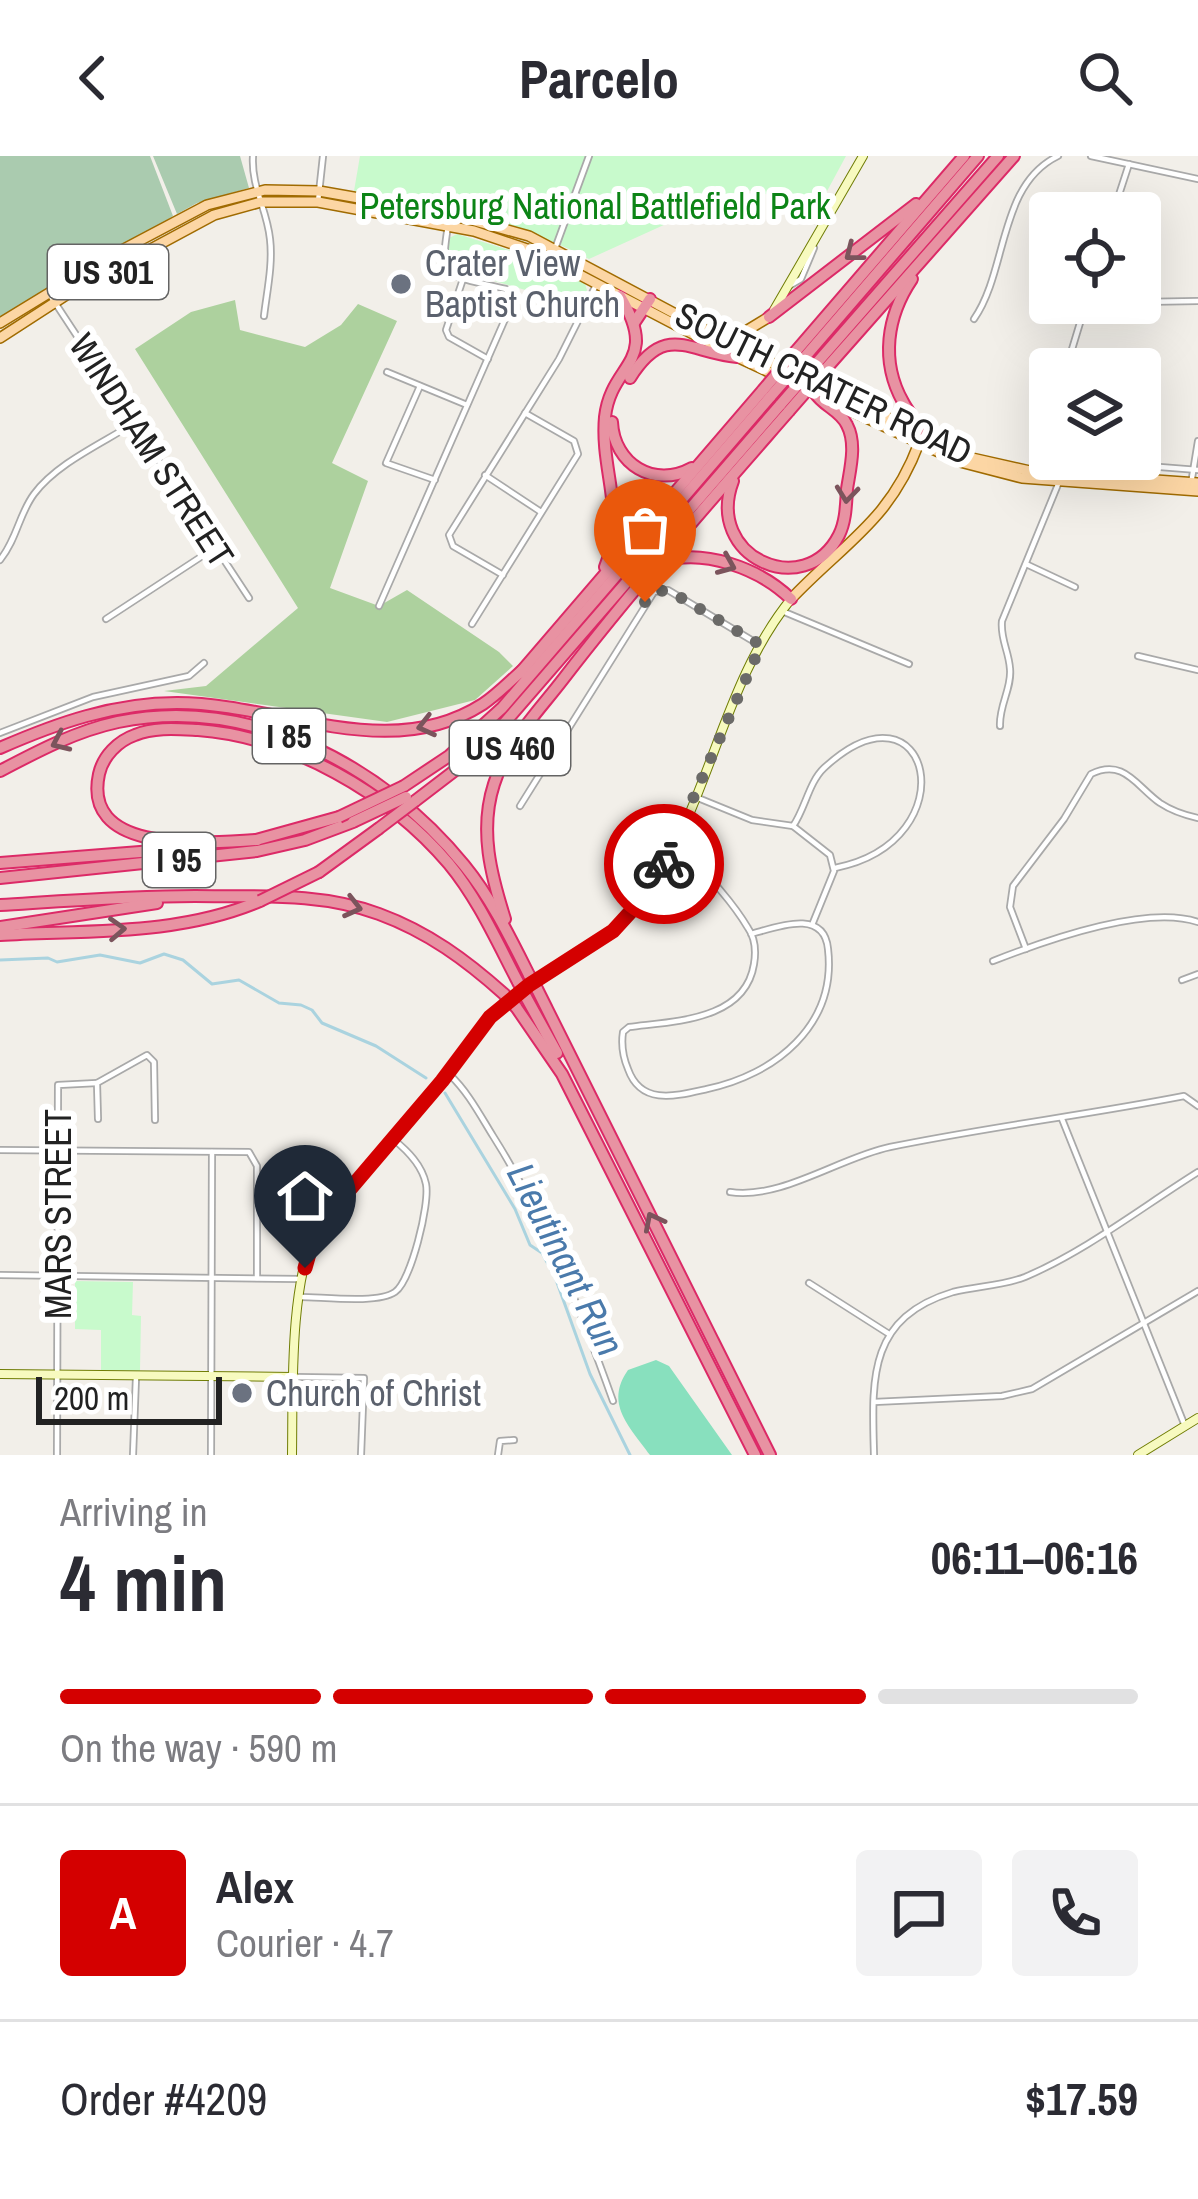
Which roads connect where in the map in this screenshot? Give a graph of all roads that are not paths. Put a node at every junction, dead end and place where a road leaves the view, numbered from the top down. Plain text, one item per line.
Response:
1 (323, 156) edge
2 (590, 156) edge
3 (863, 156) edge
4 (964, 156) edge
5 (978, 156) edge
6 (998, 156) edge
7 (1013, 156) edge
8 (1058, 156) edge
9 (1091, 156) edge
10 (250, 158) edge
11 (1129, 164) junction
12 (1198, 179) edge
13 (937, 187) junction
14 (254, 191) junction
15 (1120, 192) edge
16 (318, 197) junction
17 (261, 202) junction
18 (449, 220) junction
19 (944, 234) junction
20 (554, 254) junction
21 (600, 278) junction
22 (463, 279) junction
23 (620, 296) junction
24 (51, 297) junction
25 (1198, 301) edge
26 (1161, 302) edge
27 (647, 304) junction
28 (264, 316) dead end
29 (769, 317) junction
30 (974, 319) dead end
31 (634, 323) junction
32 (6, 324) edge
33 (716, 335) junction
34 (0, 338) edge
35 (737, 357) junction
36 (488, 359) junction
37 (810, 362) junction
38 (387, 372) dead end
39 (420, 386) junction
40 (814, 393) junction
41 (776, 400) junction
42 (467, 405) junction
43 (525, 412) junction
44 (134, 423) junction
45 (920, 440) junction
46 (1198, 441) edge
47 (704, 458) junction
48 (1161, 466) edge
49 (1029, 469) edge
50 (1196, 469) edge
51 (736, 472) junction
52 (485, 475) junction
53 (435, 480) junction
54 (1060, 480) edge
55 (1105, 480) edge
56 (1140, 480) edge
57 (1194, 486) edge
58 (542, 512) junction
59 (216, 547) junction
60 (0, 560) edge
61 (1025, 563) junction
62 (658, 564) junction
63 (503, 575) junction
64 (595, 586) junction
65 (1075, 587) dead end
66 (631, 596) junction
67 (248, 598) dead end
68 (791, 599) junction
69 (380, 606) dead end
70 (782, 611) junction
71 (106, 619) dead end
72 (472, 624) dead end
73 (761, 645) junction
74 (1138, 656) dead end
75 (204, 664) dead end
76 (909, 664) dead end
77 (525, 668) junction
78 (1198, 670) edge
79 (540, 682) junction
80 (1000, 726) dead end
81 (0, 733) edge
82 (0, 748) edge
83 (0, 771) edge
84 (422, 775) junction
85 (408, 795) junction
86 (694, 797) junction
87 (520, 806) dead end
88 (1198, 818) edge
89 (793, 826) junction
90 (257, 840) junction
91 (675, 841) junction
92 (0, 862) edge
93 (835, 868) junction
94 (0, 878) edge
95 (237, 896) junction
96 (0, 905) edge
97 (1198, 922) edge
98 (812, 925) junction
99 (0, 931) edge
100 (508, 934) junction
101 (752, 934) junction
102 (1025, 949) junction
103 (993, 961) dead end
104 (1198, 974) edge
105 (524, 978) junction
106 (1182, 980) dead end
107 (448, 1073) junction
108 (98, 1083) junction
109 (576, 1101) junction
110 (1196, 1103) edge
111 (1062, 1118) junction
112 (98, 1119) dead end
113 (155, 1120) dead end
114 (393, 1139) junction
115 (0, 1150) edge
116 (57, 1150) junction
117 (212, 1152) junction
118 (1198, 1172) edge
119 (730, 1192) dead end
120 (1106, 1229) junction
121 (0, 1275) edge
122 (57, 1276) junction
123 (212, 1278) junction
124 (257, 1278) junction
125 (303, 1279) junction
126 (809, 1283) dead end
127 (1198, 1291) edge
128 (301, 1297) junction
129 (1144, 1323) junction
130 (889, 1334) junction
131 (0, 1374) edge
132 (58, 1375) junction
133 (136, 1376) junction
134 (212, 1376) junction
135 (294, 1377) junction
136 (613, 1401) dead end
137 (874, 1402) junction
138 (1198, 1418) edge
139 (1185, 1426) junction
140 (514, 1440) dead end
141 (57, 1455) edge
142 (134, 1455) edge
143 (211, 1455) edge
144 (292, 1455) edge
145 (361, 1455) edge
146 (499, 1455) edge
147 (755, 1455) edge
148 (770, 1455) edge
149 (874, 1455) edge
150 (1138, 1455) edge

1 - 16 street
2 - 20 street
3 - 29 main road
4 - 13 highway, US 460
5 - 37 highway, I 95
6 - 37 highway, I 95
7 - 19 highway, US 460
8 - 30 street
9 - 11 street
10 - 14 street
11 - 12 street
11 - 15 street
13 -> 29 highway
13 - 37 highway, US 460
14 - 16 main road, SOUTH CRATER ROAD / US 301
14 - 17 street
14 - 24 main road, SOUTH CRATER ROAD / US 301
16 - 17 main road, SOUTH CRATER ROAD / US 301
16 - 18 main road, SOUTH CRATER ROAD / US 301
17 - 24 main road, SOUTH CRATER ROAD / US 301
17 - 28 street
18 - 20 main road, SOUTH CRATER ROAD / US 301
18 - 22 street
19 - 37 highway, US 460
19 - 45 highway
20 - 21 main road, SOUTH CRATER ROAD / US 301
21 - 23 main road, SOUTH CRATER ROAD / US 301
21 - 27 main road, SOUTH CRATER ROAD / US 301
21 - 43 street
22 - 36 street
22 - 36 street
23 - 27 main road, SOUTH CRATER ROAD / US 301
23 - 31 highway
24 - 32 main road, SOUTH CRATER ROAD / US 301
24 - 44 street, WINDHAM STREET
25 - 26 street
27 - 31 highway
27 - 33 main road, SOUTH CRATER ROAD / US 301
27 - 35 main road, SOUTH CRATER ROAD / US 301
29 - 33 main road
31 - 64 highway
32 - 34 main road, SOUTH CRATER ROAD / US 301
33 - 45 main road, SOUTH CRATER ROAD / US 301
35 - 40 main road, SOUTH CRATER ROAD / US 301
35 - 47 highway
36 - 42 street
37 - 41 highway, US 460, bridge
37 - 41 highway, I 95, bridge
38 - 39 street
39 - 42 street
39 - 53 street
40 - 45 main road, SOUTH CRATER ROAD / US 301
40 -> 51 highway
41 - 47 highway, US 460
41 - 51 highway, US 460
41 - 79 highway, I 95
41 - 84 highway, I 95
42 - 53 street
43 - 52 street
43 - 58 street
44 - 59 street, WINDHAM STREET
44 - 60 street
45 - 49 main road, SOUTH CRATER ROAD / US 301
45 - 68 main road
46 - 50 street
47 - 64 highway, US 460
48 - 50 street
50 - 57 street
51 - 62 highway, US 460
52 - 58 street
52 - 63 street
53 - 69 street
54 - 61 street
55 - 57 main road, SOUTH CRATER ROAD / US 301
56 - 57 main road, SOUTH CRATER ROAD / US 301
58 - 63 street
59 - 67 street, WINDHAM STREET
59 - 71 street
61 - 65 street
61 - 80 street
62 - 66 highway, US 460
62 -> 68 highway
63 - 72 street
64 - 77 highway, US 460
66 - 79 highway
66 - 100 highway, US 460
68 - 70 main road
70 - 73 main road
70 - 76 street
73 - 86 main road
73 - 87 street
74 - 78 street
75 - 81 street
77 -> 82 highway
77 - 84 highway, US 460
79 - 85 highway, I 95
100 -> 83 highway, I 85
84 - 85 highway, I 95
85 - 90 highway, I 95, bridge
85 - 94 highway, I 95, bridge
99 -> 85 highway, bridge
86 - 89 street
86 - 91 main road
88 - 102 street
89 - 93 street
89 - 93 street
90 - 92 highway, I 95
90 - 105 highway
91 - 101 street
91 - 107 main road
93 - 98 street
95 - 96 highway
95 - 99 highway
95 -> 109 highway, bridge
97 - 102 street
98 - 101 street
98 - 101 street
100 - 105 highway, I 85
102 - 103 street
104 - 106 street
105 - 109 highway, bridge
148 -> 105 highway, I 85, bridge
107 - 114 main road
107 - 136 street
108 - 112 street
108 - 113 street
108 - 116 street, MARS STREET
109 - 147 highway
110 - 111 street
111 - 119 street
111 - 120 street
114 - 125 main road
114 - 128 street
115 - 116 street
116 - 117 street
116 - 122 street, MARS STREET
117 - 123 street
117 - 124 street
118 - 120 street
120 - 129 street
120 - 130 street
121 - 122 street
122 - 123 street
122 - 132 street, MARS STREET
123 - 124 street
123 - 134 street
124 - 125 street
125 - 128 main road
126 - 130 street
127 - 129 street
128 - 135 main road
129 - 137 street
129 - 139 street
130 - 137 street
131 - 132 main road
132 - 133 main road
132 - 141 street, MARS STREET
133 - 134 main road
133 - 142 street
134 - 135 main road
134 - 143 street
135 - 144 main road
135 - 145 street
137 - 149 street
138 - 139 main road
139 - 150 main road
140 - 146 street

